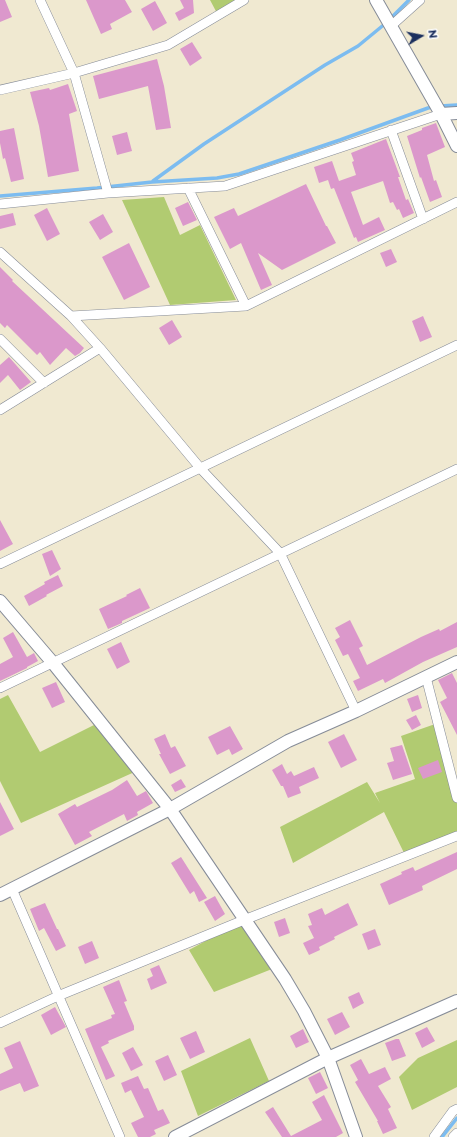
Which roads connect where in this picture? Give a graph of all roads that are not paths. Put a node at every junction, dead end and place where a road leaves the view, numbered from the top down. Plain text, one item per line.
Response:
1 (40, 0) edge
2 (244, 0) edge
3 (376, 0) edge
4 (420, 0) edge
5 (388, 21) junction
6 (74, 73) junction
7 (0, 90) edge
8 (457, 113) edge
9 (441, 114) junction
10 (391, 130) junction
11 (457, 146) edge
12 (188, 188) junction
13 (108, 193) junction
14 (457, 202) edge
15 (0, 204) edge
16 (423, 219) junction
17 (0, 254) edge
18 (246, 306) junction
19 (71, 316) junction
20 (0, 339) edge
21 (457, 345) edge
22 (100, 348) junction
23 (44, 383) junction
24 (0, 410) edge
25 (201, 468) junction
26 (457, 469) edge
27 (280, 553) junction
28 (0, 564) edge
29 (0, 601) edge
30 (53, 662) junction
31 (457, 662) edge
32 (426, 677) junction
33 (0, 688) edge
34 (356, 711) junction
35 (457, 798) edge
36 (170, 809) junction
37 (457, 836) edge
38 (12, 889) junction
39 (0, 894) edge
40 (244, 920) junction
41 (58, 996) junction
42 (457, 1001) edge
43 (0, 1023) edge
44 (328, 1058) junction
45 (457, 1109) edge
46 (457, 1133) edge
47 (353, 1136) edge
48 (120, 1137) edge
49 (175, 1137) edge
50 (434, 1137) edge
51 (454, 1137) edge

1 - 6 street
2 - 6 street
3 - 5 street
4 - 5 street
5 - 9 street
6 - 7 street
6 - 13 street
8 - 9 street
9 - 10 street
9 - 11 street
10 - 12 street
10 - 16 street
12 - 13 street
12 - 18 street
13 - 15 street
14 - 16 street
16 - 18 street
17 - 19 street
18 - 19 street
19 - 22 street
20 - 23 street
21 - 25 street
22 - 23 street
22 - 25 street
23 - 24 street
25 - 27 street
25 - 28 street
26 - 27 street
27 - 30 street
27 - 34 street
29 - 30 street
30 - 33 street
30 - 36 street
31 - 32 street
32 - 34 street
32 - 35 street
34 - 36 street
36 - 38 street
36 - 40 street
37 - 40 street
38 - 39 street
38 - 41 street
40 - 41 street
40 - 44 street
41 - 43 street
41 - 48 street
42 - 44 street
44 - 47 street
44 - 49 street
45 - 50 street
46 - 51 street

